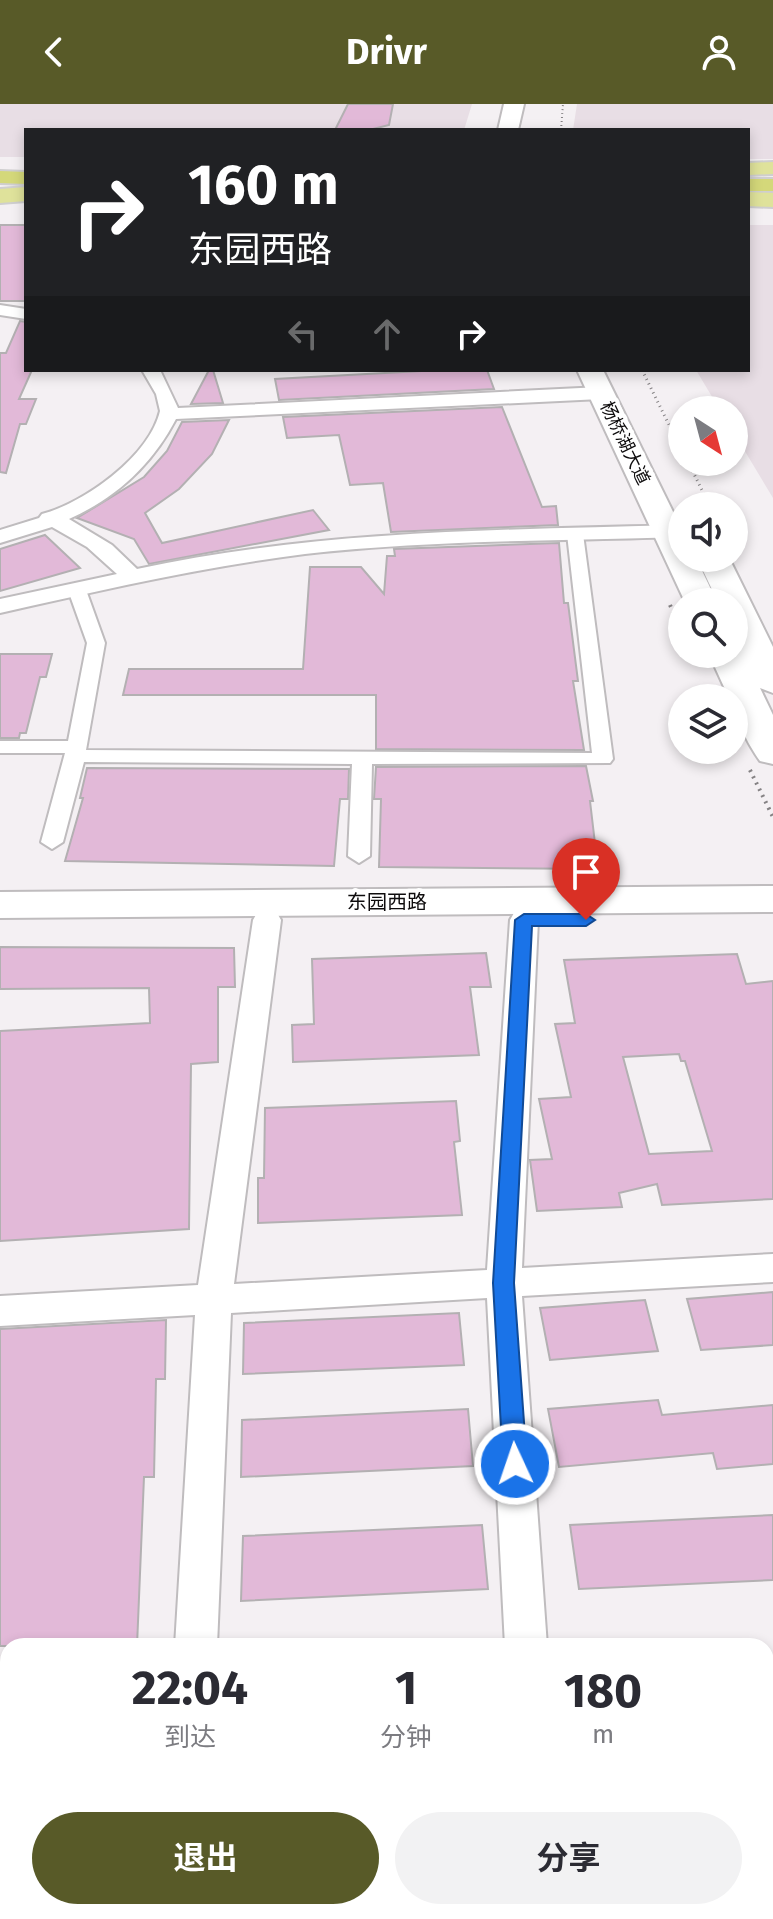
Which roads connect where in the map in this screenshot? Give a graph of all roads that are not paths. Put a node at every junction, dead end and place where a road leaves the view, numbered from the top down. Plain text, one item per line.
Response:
1 (514, 104) edge
2 (508, 128) edge
3 (0, 166) edge
4 (24, 166) edge
5 (773, 168) edge
6 (750, 169) edge
7 (0, 179) edge
8 (24, 179) edge
9 (750, 184) edge
10 (773, 184) edge
11 (0, 189) edge
12 (24, 192) edge
13 (24, 192) edge
14 (0, 198) edge
15 (750, 199) edge
16 (773, 200) edge
17 (24, 201) edge
18 (0, 310) edge
19 (24, 314) edge
20 (152, 372) edge
21 (601, 378) edge
22 (169, 409) junction
23 (641, 415) dead end
24 (49, 518) junction
25 (668, 518) edge
26 (668, 531) edge
27 (575, 534) junction
28 (0, 537) edge
29 (720, 572) edge
30 (132, 577) junction
31 (77, 590) junction
32 (0, 606) edge
33 (731, 668) edge
34 (773, 682) edge
35 (0, 747) edge
36 (76, 751) junction
37 (362, 757) junction
38 (760, 758) edge
39 (52, 842) dead end
40 (359, 856) dead end
41 (773, 899) edge
42 (0, 905) edge
43 (0, 920) edge
44 (267, 920) junction
45 (524, 920) junction
46 (773, 920) edge
47 (773, 1268) edge
48 (504, 1283) junction
49 (214, 1299) junction
50 (0, 1311) edge
51 (196, 1638) edge
52 (526, 1638) edge

1 - 2 main road
3 - 4 main road
5 - 6 main road
7 - 8 highway
9 - 10 main road
11 - 12 main road
13 - 14 main road
14 - 17 main road
15 - 16 main road
18 - 19 street
20 - 22 street
21 - 22 street
21 - 23 main road, 杨桥湖大道
21 - 25 main road, 杨桥湖大道
22 - 24 street
24 - 28 street
24 - 30 street
26 - 27 street
27 - 30 street
27 - 37 street
29 - 34 main road
30 - 31 street
31 - 32 street
31 - 36 street
33 - 38 main road
35 - 36 street
36 - 37 street
36 - 39 street
37 - 40 street
41 - 42 main road, 东园西路
43 - 44 main road, 东园西路
44 - 45 main road, 东园西路
44 - 49 street
45 - 46 main road, 东园西路
45 - 48 street
47 - 48 street
48 - 49 street
48 - 52 street
49 - 50 street
49 - 51 street

